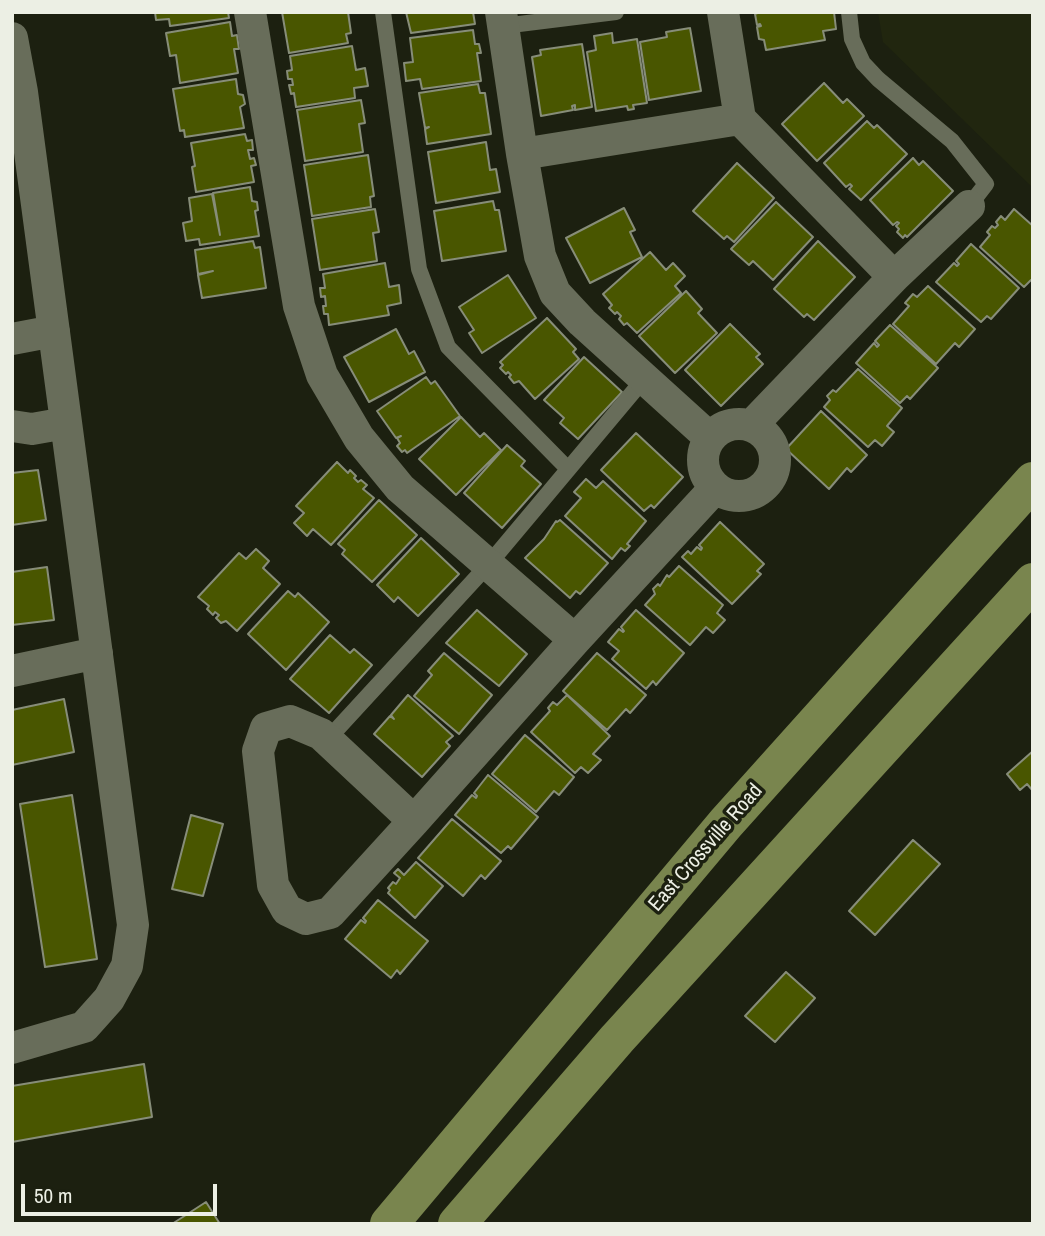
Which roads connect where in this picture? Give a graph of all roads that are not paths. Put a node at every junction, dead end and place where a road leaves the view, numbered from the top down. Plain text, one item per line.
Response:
1 (250, 12) edge
2 (383, 12) edge
3 (616, 12) edge
4 (723, 12) edge
5 (849, 12) edge
6 (502, 19) edge
7 (12, 38) edge
8 (17, 92) edge
9 (740, 119) junction
10 (522, 154) junction
11 (969, 206) joint
12 (894, 277) junction
13 (54, 331) junction
14 (12, 339) edge
15 (644, 379) junction
16 (66, 423) junction
17 (12, 426) edge
18 (751, 426) junction
19 (710, 438) junction
20 (568, 469) junction
21 (1033, 481) edge
22 (715, 488) junction
23 (488, 565) junction
24 (1033, 582) edge
25 (575, 640) junction
26 (97, 653) junction
27 (12, 671) edge
28 (328, 739) junction
29 (414, 821) junction
30 (12, 1048) edge
31 (389, 1224) edge
32 (457, 1224) edge

1 - 23 street
2 - 20 lane
3 - 6 lane
4 - 9 street
5 - 11 lane
6 - 10 street
7 - 8 street
8 - 13 street
9 - 10 street
9 - 12 street
10 - 15 street
11 - 12 street
12 - 18 street
13 - 14 street
13 - 16 street
15 - 19 street
15 - 20 lane
16 - 17 street
16 - 26 street
18 - 19 street
18 - 22 street
19 - 22 street
20 - 23 lane
21 - 31 main road, East Crossville Road
22 - 25 street
23 - 25 street
23 - 28 lane
24 - 32 main road
25 - 29 street
26 - 27 street
26 - 30 street
28 - 29 street
28 - 29 street

